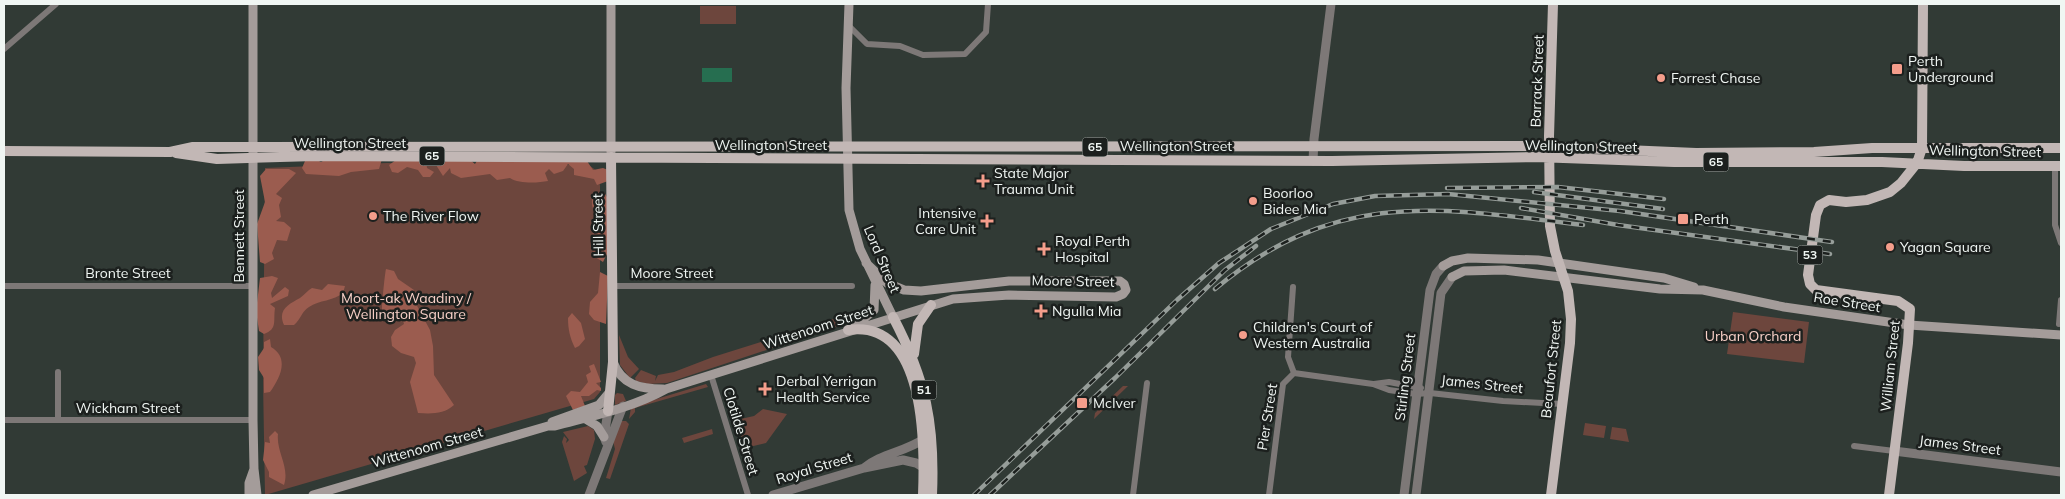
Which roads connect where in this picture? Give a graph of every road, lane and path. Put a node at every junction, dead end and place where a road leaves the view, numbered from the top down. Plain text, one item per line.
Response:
1 (56, 4) edge
2 (253, 4) edge
3 (611, 4) edge
4 (849, 4) edge
5 (988, 4) edge
6 (1331, 4) edge
7 (1553, 4) edge
8 (1923, 4) edge
9 (849, 26) junction
10 (4, 49) edge
11 (847, 147) junction
12 (1549, 147) junction
13 (1313, 148) junction
14 (1922, 148) junction
15 (2061, 148) edge
16 (4, 151) edge
17 (611, 152) junction
18 (253, 153) junction
19 (1550, 158) junction
20 (848, 159) junction
21 (1313, 161) junction
22 (2058, 166) edge
23 (1914, 167) junction
24 (2061, 243) edge
25 (866, 263) junction
26 (1559, 264) junction
27 (1443, 266) joint
28 (1452, 277) joint
29 (1564, 277) junction
30 (875, 281) junction
31 (4, 286) edge
32 (252, 286) junction
33 (612, 286) junction
34 (852, 286) dead end
35 (1293, 287) dead end
36 (1703, 290) junction
37 (2061, 300) edge
38 (931, 305) junction
39 (893, 317) junction
40 (2058, 324) dead end
41 (1909, 325) junction
42 (848, 330) junction
43 (1436, 332) junction
44 (2047, 335) junction
45 (2061, 335) edge
46 (2061, 339) edge
47 (1421, 357) junction
48 (914, 358) junction
49 (613, 362) junction
50 (58, 372) dead end
51 (1294, 373) junction
52 (711, 375) junction
53 (1147, 383) dead end
54 (666, 389) junction
55 (1417, 390) junction
56 (610, 392) junction
57 (1430, 393) junction
58 (1562, 404) junction
59 (623, 406) junction
60 (608, 411) junction
61 (584, 418) junction
62 (4, 420) edge
63 (58, 420) junction
64 (253, 420) junction
65 (548, 426) junction
66 (924, 439) junction
67 (605, 441) junction
68 (1854, 446) dead end
69 (1894, 451) junction
70 (864, 468) junction
71 (924, 468) junction
72 (254, 469) junction
73 (2061, 472) edge
74 (248, 495) edge
75 (257, 495) edge
76 (314, 495) edge
77 (589, 495) edge
78 (748, 495) edge
79 (773, 495) edge
80 (923, 495) edge
81 (932, 495) edge
82 (1133, 495) edge
83 (1269, 495) edge
84 (1404, 495) edge
85 (1416, 495) edge
86 (1551, 495) edge
87 (1889, 495) edge

1 - 10 street
2 - 18 main road, Bennett Street
3 - 17 main road, Hill Street
4 - 9 main road, Lord Street
5 - 9 street
6 - 13 street
7 - 12 main road, Barrack Street
8 - 14 main road, William Street / 53
9 - 11 main road, Lord Street
11 - 13 main road, Wellington Street / 65
11 - 17 main road, Wellington Street / 65
11 - 20 main road, Lord Street
12 - 13 main road, Wellington Street / 65
12 - 14 main road, Wellington Street / 65
12 - 19 main road, Barrack Street
13 - 21 street
14 - 15 main road, Wellington Street / 65
14 - 23 main road, William Street / 53
16 - 18 main road, Wellington Street / 65
17 - 18 main road, Wellington Street / 65
17 - 20 main road, Wellington Street / 65
17 - 33 main road, Hill Street
18 - 32 main road, Bennett Street
19 - 21 main road, Wellington Street / 65
19 - 23 main road, Wellington Street / 65
19 - 26 main road, Beaufort Street
20 - 21 main road, Wellington Street / 65
20 - 25 main road, Lord Street
22 - 23 main road, Wellington Street / 65
22 - 24 street
23 - 41 main road, William Street / 53
25 - 30 main road, Lord Street
25 - 38 main road, Moore Street
26 - 27 main road, Roe Street
26 - 29 main road, Beaufort Street
26 - 36 main road, Roe Street
27 - 47 street, Stirling Street
28 - 29 main road, Roe Street
28 - 43 street, Stirling Street
29 - 36 main road, Roe Street
29 - 58 main road, Beaufort Street
30 - 39 main road, Lord Street
30 - 42 main road
31 - 32 street, Bronte Street
32 - 64 main road, Bennett Street
33 - 34 street, Moore Street
33 - 49 main road, Hill Street
35 - 51 street, Pier Street
36 - 41 main road, Roe Street
37 - 40 street
38 - 39 main road, Moore Street
38 - 48 main road
39 - 42 main road, Wittenoom Street / 51
39 - 48 main road, Lord Street / 51
41 - 44 main road, Roe Street
41 - 69 main road, William Street / 53
42 - 52 main road, Wittenoom Street / 51
42 - 66 main road, 51
43 - 47 street
43 - 57 street, Stirling Street
44 - 45 main road, Roe Street
44 - 46 main road, Roe Street
47 - 55 street, Stirling Street
48 - 81 main road, Lord Street / 51
49 - 54 main road, Wittenoom Street / 51
49 - 56 main road, Hill Street
50 - 63 street
51 - 55 street, James Street
51 - 83 street, Pier Street
52 - 54 main road, Wittenoom Street / 51
52 - 78 street, Clotilde Street
53 - 82 street
54 - 59 main road, Wittenoom Street
55 - 57 street, James Street
55 - 84 street, Stirling Street
56 - 60 main road, Hill Street
56 - 65 main road, Wittenoom Street
57 - 58 street, James Street
57 - 85 street, Stirling Street
58 - 86 main road, Beaufort Street
59 - 60 main road, Wittenoom Street
59 - 67 street, Hill Street
60 - 61 main road, Wittenoom Street
60 - 67 street, Hill Street
61 - 65 main road, Wittenoom Street
61 - 67 main road
62 - 63 street, Wickham Street
63 - 64 street, Wickham Street
64 - 72 main road, Bennett Street
65 - 76 main road, Wittenoom Street
66 - 70 street, Royal Street
66 - 71 main road, 51
67 - 77 street, Hill Street
68 - 69 street, James Street
69 - 73 street, James Street
69 - 87 main road, William Street / 53
70 - 71 street, Royal Street
70 - 79 street, Royal Street
71 - 80 main road, 51
72 - 74 main road, Bennett Street
72 - 75 main road, Bennett Street

